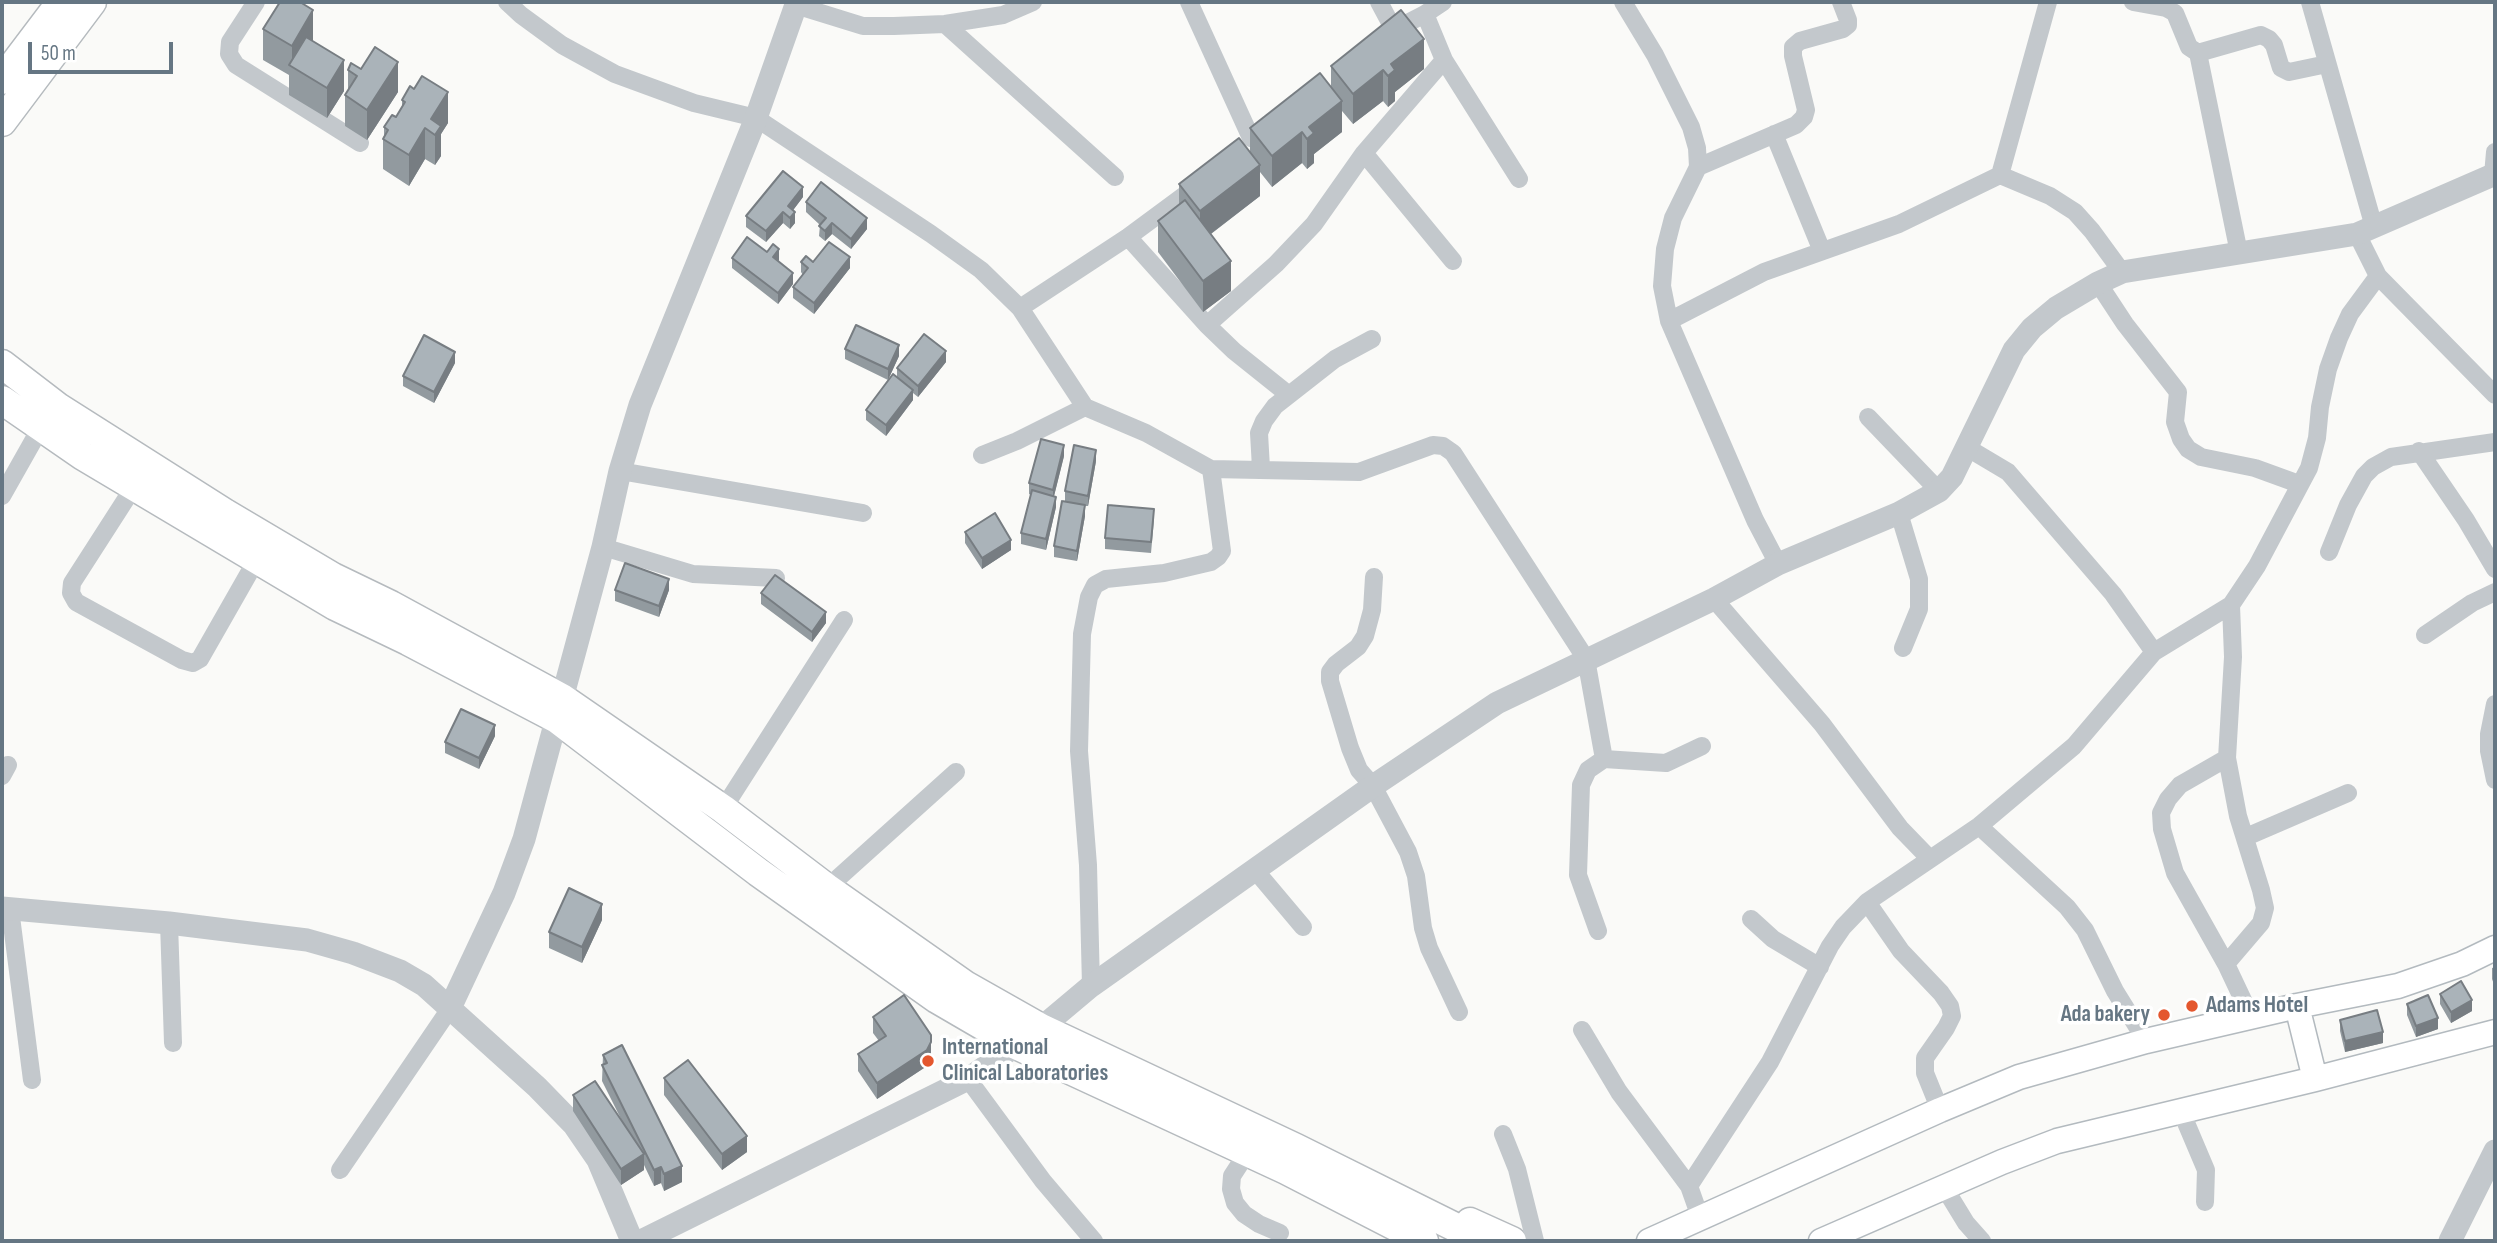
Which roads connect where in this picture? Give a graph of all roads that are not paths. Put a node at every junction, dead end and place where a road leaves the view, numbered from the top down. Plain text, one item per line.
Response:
1 (61, 2) edge
2 (92, 2) edge
3 (256, 2) edge
4 (507, 2) edge
5 (1033, 2) edge
6 (1189, 2) edge
7 (1379, 2) edge
8 (1443, 2) edge
9 (1623, 2) edge
10 (1841, 2) edge
11 (2048, 2) edge
12 (2133, 2) edge
13 (2309, 2) edge
14 (796, 4) edge
15 (1425, 14) junction
16 (945, 24) junction
17 (2198, 53) junction
18 (1444, 60) junction
19 (2327, 64) junction
20 (2, 80) edge
21 (756, 118) junction
22 (2, 122) edge
23 (1774, 134) junction
24 (1251, 138) edge
25 (360, 143) dead end
26 (2495, 152) edge
27 (1364, 153) junction
28 (1698, 167) junction
29 (1214, 171) edge
30 (2000, 175) junction
31 (2494, 175) edge
32 (1115, 177) dead end
33 (1519, 179) dead end
34 (2365, 231) junction
35 (1128, 237) junction
36 (1822, 251) junction
37 (2239, 253) junction
38 (1453, 261) dead end
39 (2122, 272) junction
40 (2378, 276) junction
41 (2098, 283) junction
42 (1020, 307) junction
43 (1669, 321) junction
44 (1207, 325) junction
45 (1373, 339) dead end
46 (2, 364) edge
47 (1289, 395) junction
48 (2495, 395) edge
49 (2, 400) edge
50 (1086, 407) junction
51 (1868, 417) dead end
52 (41, 427) junction
53 (2495, 442) edge
54 (1966, 447) junction
55 (2419, 451) junction
56 (982, 455) dead end
57 (1261, 468) junction
58 (1211, 469) junction
59 (620, 471) junction
60 (2299, 484) junction
61 (135, 485) junction
62 (1939, 491) junction
63 (2, 496) edge
64 (863, 513) dead end
65 (1899, 513) junction
66 (603, 547) junction
67 (2329, 552) dead end
68 (257, 559) junction
69 (1779, 564) junction
70 (2495, 569) edge
71 (1374, 577) dead end
72 (776, 578) edge
73 (2495, 592) edge
74 (1714, 599) junction
75 (2231, 605) junction
76 (845, 620) dead end
77 (2425, 635) dead end
78 (1903, 648) dead end
79 (2154, 652) junction
80 (1586, 659) junction
81 (2495, 704) edge
82 (560, 709) junction
83 (1702, 746) dead end
84 (2227, 758) junction
85 (1604, 759) junction
86 (956, 772) dead end
87 (2495, 780) edge
88 (1373, 786) junction
89 (2348, 793) dead end
90 (723, 809) junction
91 (1979, 826) junction
92 (2246, 837) junction
93 (1930, 859) junction
94 (1255, 870) junction
95 (827, 888) junction
96 (1867, 902) junction
97 (6, 909) edge
98 (1751, 919) dead end
99 (169, 923) junction
100 (1303, 928) dead end
101 (1598, 931) dead end
102 (2495, 948) edge
103 (2226, 964) junction
104 (1820, 967) junction
105 (1091, 986) junction
106 (2297, 1006) junction
107 (450, 1010) junction
108 (1459, 1012) dead end
109 (2251, 1017) junction
110 (1041, 1028) junction
111 (1582, 1030) dead end
112 (2495, 1032) edge
113 (2146, 1041) junction
114 (173, 1043) dead end
115 (1016, 1045) junction
116 (968, 1079) junction
117 (2315, 1079) junction
118 (32, 1080) dead end
119 (1940, 1110) junction
120 (2181, 1111) junction
121 (1503, 1134) dead end
122 (2495, 1152) edge
123 (1247, 1153) junction
124 (340, 1170) dead end
125 (1689, 1186) junction
126 (1944, 1187) junction
127 (2205, 1202) dead end
128 (1700, 1217) junction
129 (1280, 1233) dead end
130 (1423, 1234) edge
131 (1847, 1236) edge
132 (632, 1241) edge
133 (640, 1241) edge
134 (1094, 1241) edge
135 (1483, 1241) edge
136 (1512, 1241) edge
137 (1535, 1241) edge
138 (1650, 1241) edge
139 (1821, 1241) edge
140 (1982, 1241) edge
141 (2449, 1241) edge

1 - 20 main road
2 - 22 main road
3 - 25 street
4 - 21 street
5 - 16 street
6 - 24 street
7 - 15 street
8 - 15 street
9 - 28 street
10 - 23 street
11 - 30 street
12 - 17 street
13 - 19 street
14 - 16 street
14 - 21 street
15 - 18 street
16 - 32 street
17 - 19 street
17 - 37 street
18 - 27 street
18 - 33 street
19 - 34 street
21 - 42 street
21 - 59 street
23 - 28 street
23 - 36 street
26 - 31 street
27 - 38 street
27 - 44 street
28 - 43 street
29 - 35 street
30 - 36 street
30 - 39 street
31 - 34 street
34 - 37 street
34 - 40 street
35 - 42 street
35 - 44 street
36 - 43 street
37 - 39 street
39 - 41 street
40 - 48 street
40 - 60 street
41 - 54 street
41 - 60 street
42 - 50 street
43 - 69 street
44 - 47 street
45 - 47 street
46 - 82 main road
47 - 57 street
49 - 52 main road
50 - 56 street
50 - 58 street
51 - 62 street
52 - 61 main road
52 - 63 street
53 - 55 street
54 - 62 street
54 - 79 street
55 - 67 street
55 - 70 street
57 - 58 street
57 - 80 street
58 - 105 street
59 - 64 street
59 - 66 street
60 - 75 street
61 - 68 main road
61 - 68 street
62 - 65 street
65 - 69 street
65 - 78 street
66 - 72 street
66 - 82 street
68 - 82 main road
69 - 74 street
71 - 88 street
73 - 77 street
74 - 80 street
74 - 93 street
75 - 79 street
75 - 84 street
76 - 90 street
79 - 91 street
80 - 85 street
80 - 88 street
81 - 87 street
82 - 90 main road
82 - 107 street
82 - 115 main road
83 - 85 street
84 - 92 street
84 - 103 street
85 - 101 street
86 - 95 street
88 - 94 street
88 - 108 street
89 - 92 street
90 - 95 main road
91 - 93 street
91 - 113 street
92 - 103 street
93 - 96 street
94 - 100 street
94 - 105 street
95 - 110 main road
96 - 104 street
96 - 119 street
97 - 99 street
97 - 118 street
98 - 104 street
99 - 107 street
99 - 114 street
102 - 106 main road
103 - 109 street
104 - 125 street
105 - 110 street
106 - 109 main road
106 - 117 main road
107 - 124 street
107 - 132 street
109 - 113 main road
110 - 115 street
110 - 130 main road
111 - 125 street
112 - 117 main road
113 - 119 main road
115 - 116 street
115 - 123 main road
116 - 133 street
116 - 134 street
117 - 120 main road
119 - 128 main road
120 - 126 main road
120 - 127 street
121 - 137 street
122 - 141 street
123 - 129 street
123 - 130 main road
125 - 128 street
126 - 131 main road
126 - 140 street
128 - 138 main road
130 - 135 main road
130 - 136 main road
131 - 139 main road

